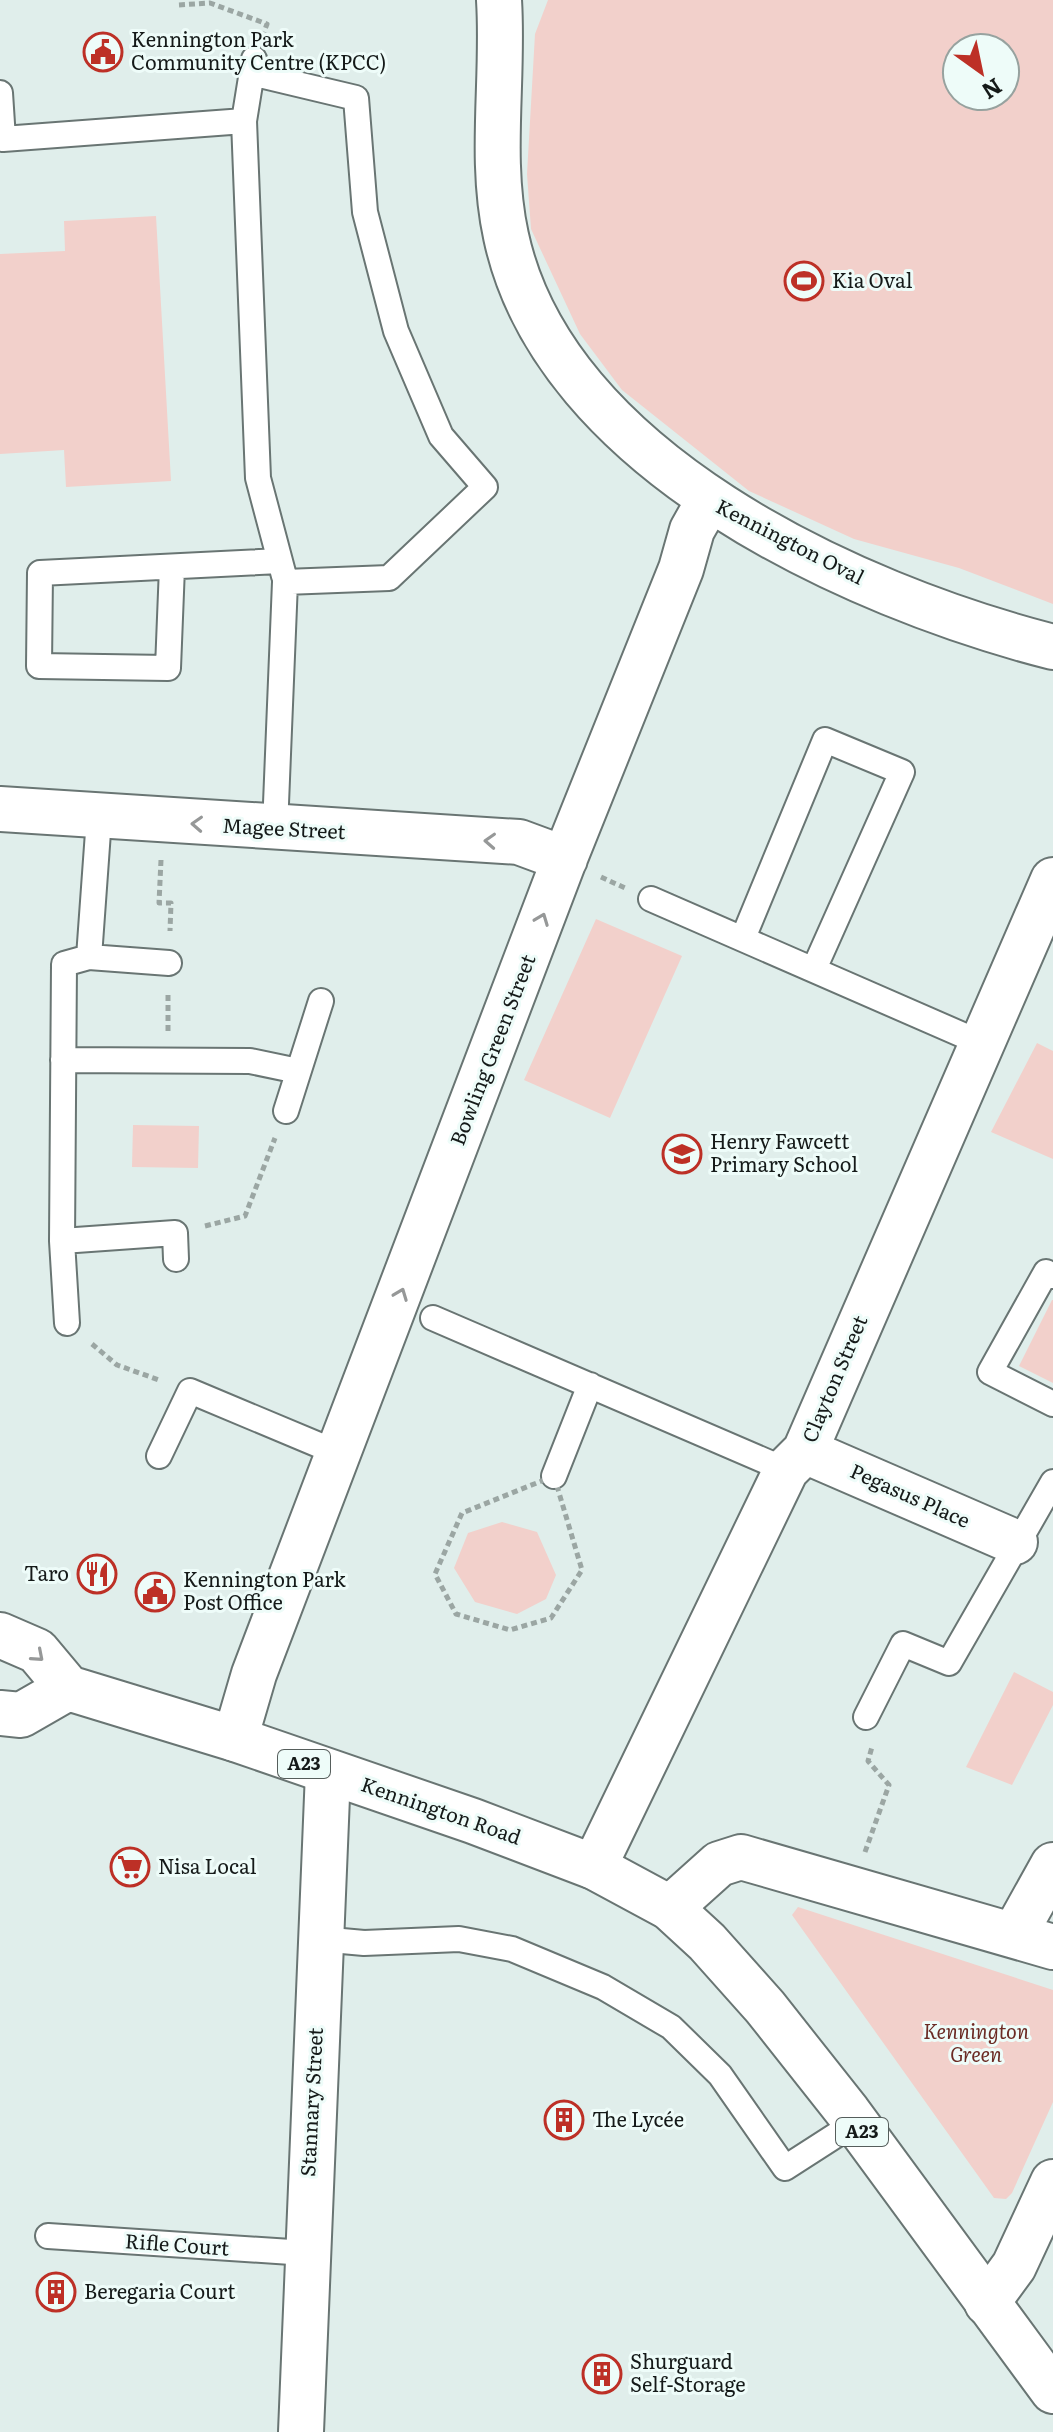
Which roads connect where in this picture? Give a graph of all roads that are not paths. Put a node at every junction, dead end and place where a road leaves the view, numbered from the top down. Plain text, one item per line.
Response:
1 (499, 0) edge
2 (0, 93) edge
3 (244, 121) junction
4 (709, 500) junction
5 (172, 567) junction
6 (282, 572) junction
7 (1053, 647) edge
8 (0, 809) edge
9 (99, 818) junction
10 (275, 828) junction
11 (565, 859) junction
12 (1053, 880) edge
13 (651, 899) dead end
14 (743, 938) junction
15 (89, 957) junction
16 (169, 963) dead end
17 (814, 969) junction
18 (321, 1001) dead end
19 (981, 1043) junction
20 (63, 1060) junction
21 (298, 1071) junction
22 (286, 1111) road end
23 (62, 1241) junction
24 (176, 1259) dead end
25 (1053, 1276) edge
26 (433, 1318) dead end
27 (67, 1323) road end
28 (590, 1385) junction
29 (1053, 1404) edge
30 (338, 1453) junction
31 (159, 1456) dead end
32 (796, 1460) junction
33 (554, 1476) road end
34 (1053, 1482) edge
35 (1015, 1542) junction
36 (0, 1635) edge
37 (68, 1688) junction
38 (0, 1713) edge
39 (866, 1717) road end
40 (235, 1739) junction
41 (328, 1772) junction
42 (1053, 1865) edge
43 (594, 1867) junction
44 (670, 1908) junction
45 (320, 1939) junction
46 (1033, 1941) edge
47 (855, 2123) junction
48 (1053, 2182) edge
49 (48, 2236) dead end
50 (306, 2253) junction
51 (987, 2303) junction
52 (1053, 2391) edge
53 (301, 2432) edge

1 - 4 main road, Kennington Oval
2 - 3 lane
3 - 6 lane
3 - 6 lane
4 - 7 main road, Kennington Oval
4 - 11 main road, Bowling Green Street
5 - 5 lane
5 - 6 lane
6 - 10 lane
8 - 9 main road, Magee Street
10 -> 9 main road, Magee Street
9 - 15 lane
11 -> 10 main road, Magee Street
30 -> 11 main road, Bowling Green Street
12 - 19 main road, Clayton Street
13 - 14 lane
14 - 17 lane
14 - 17 lane
15 - 16 lane
15 - 20 lane
17 - 19 lane
18 - 21 lane
19 - 32 main road, Clayton Street
20 - 21 lane
20 - 23 lane
21 - 22 lane
23 - 24 lane
23 - 27 lane
25 - 29 lane
26 - 28 lane
28 - 32 lane
28 - 33 lane
30 - 31 lane
30 - 40 main road, Bowling Green Street
32 - 35 main road, Pegasus Place
32 - 43 main road, Clayton Street
34 - 35 lane
35 - 39 lane
36 -> 37 main road
37 - 38 main road
37 - 40 main road, Kennington Road / A23
40 - 41 main road, Kennington Road / A23
41 - 43 main road, Kennington Road / A23
41 - 45 main road, Stannary Street
42 - 46 main road
43 - 44 main road, Kennington Road / A23
44 - 46 main road
44 - 47 main road, Kennington Road / A23
45 - 47 lane
45 - 50 main road, Stannary Street
47 - 51 main road, Kennington Road / A23
48 - 51 main road
49 - 50 lane, Rifle Court
50 - 53 main road, Stannary Street
51 - 52 main road, Kennington Road / A23

